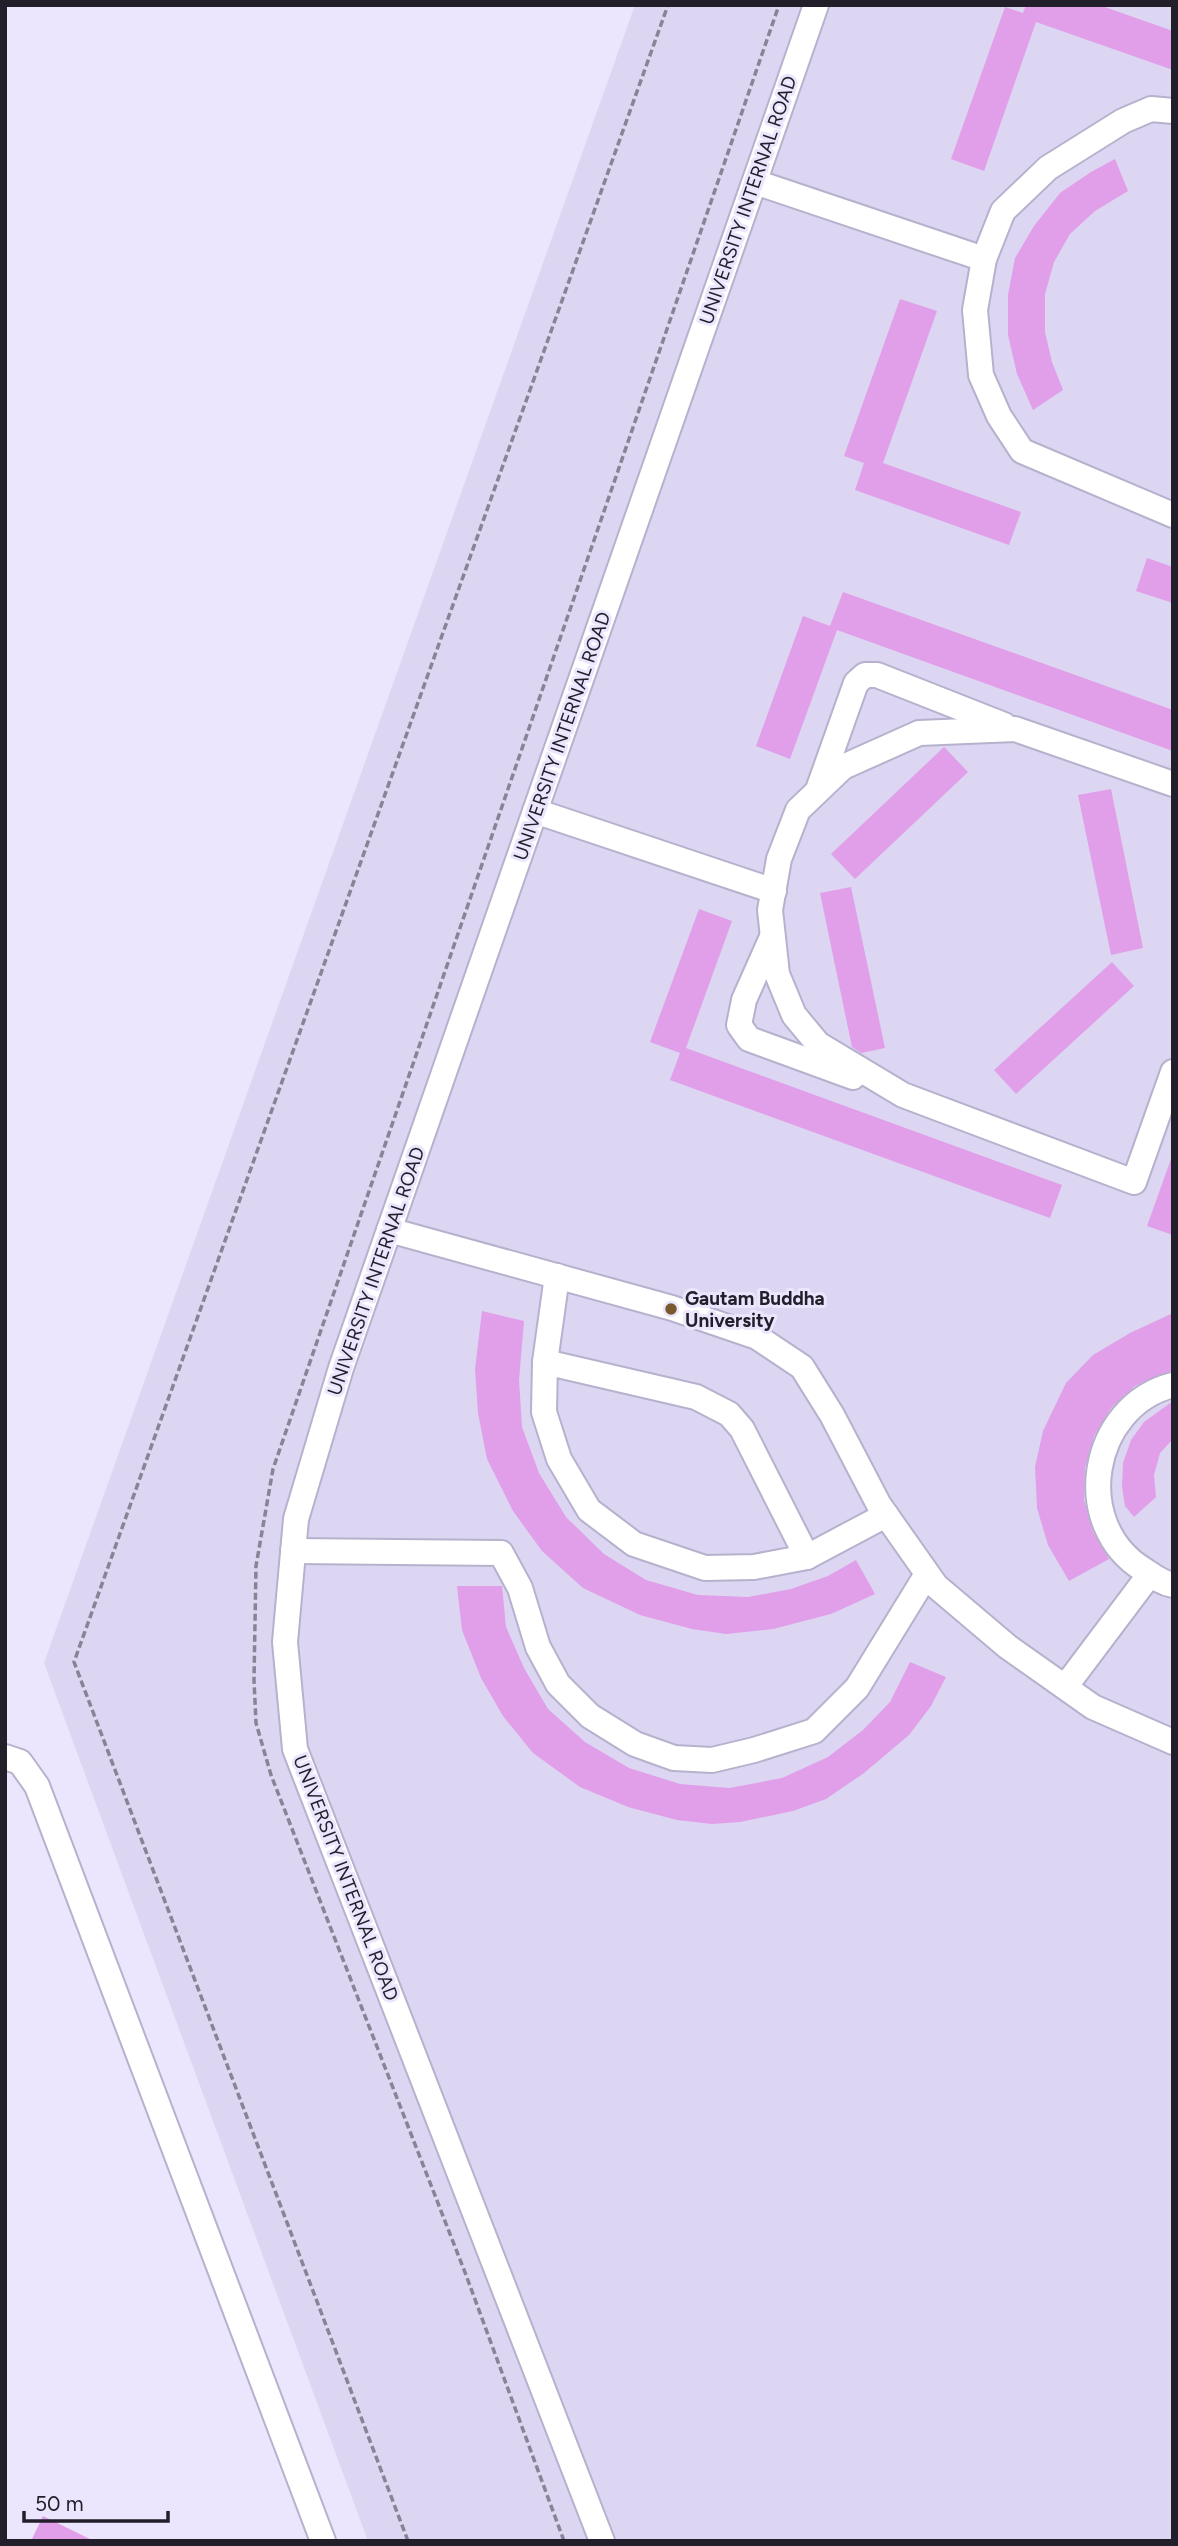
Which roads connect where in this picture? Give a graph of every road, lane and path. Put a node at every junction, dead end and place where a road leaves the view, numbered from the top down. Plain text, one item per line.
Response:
1 (668, 5) edge
2 (816, 5) edge
3 (1173, 111) edge
4 (755, 182) junction
5 (984, 260) junction
6 (1173, 515) edge
7 (1015, 729) junction
8 (1173, 785) edge
9 (818, 791) junction
10 (535, 811) junction
11 (774, 891) junction
12 (773, 935) junction
13 (1173, 1072) edge
14 (903, 1095) junction
15 (389, 1230) junction
16 (557, 1276) junction
17 (545, 1362) junction
18 (1173, 1385) edge
19 (886, 1514) junction
20 (293, 1551) junction
21 (807, 1557) junction
22 (927, 1574) junction
23 (1150, 1574) junction
24 (1173, 1585) edge
25 (1065, 1686) junction
26 (1173, 1742) edge
27 (5, 1757) edge
28 (323, 2541) edge
29 (408, 2541) edge
30 (602, 2541) edge

1 - 29 path
2 - 4 street, UNIVERSITY INTERNAL ROAD
3 - 5 street
4 - 5 street
4 - 10 street, UNIVERSITY INTERNAL ROAD
5 - 6 street
7 - 8 street
7 - 9 street
7 - 9 street
9 - 11 street
10 - 11 street
10 - 15 street, UNIVERSITY INTERNAL ROAD
11 - 12 street
12 - 14 street
12 - 14 street
13 - 14 street
15 - 16 street
15 - 20 street, UNIVERSITY INTERNAL ROAD
16 - 17 street
16 - 19 street
17 - 21 street
17 - 21 street
18 - 23 street
19 - 21 street
19 - 22 street
20 - 22 street
20 - 30 street, UNIVERSITY INTERNAL ROAD
22 - 25 street
23 - 24 street
23 - 25 street
25 - 26 street
27 - 28 street

